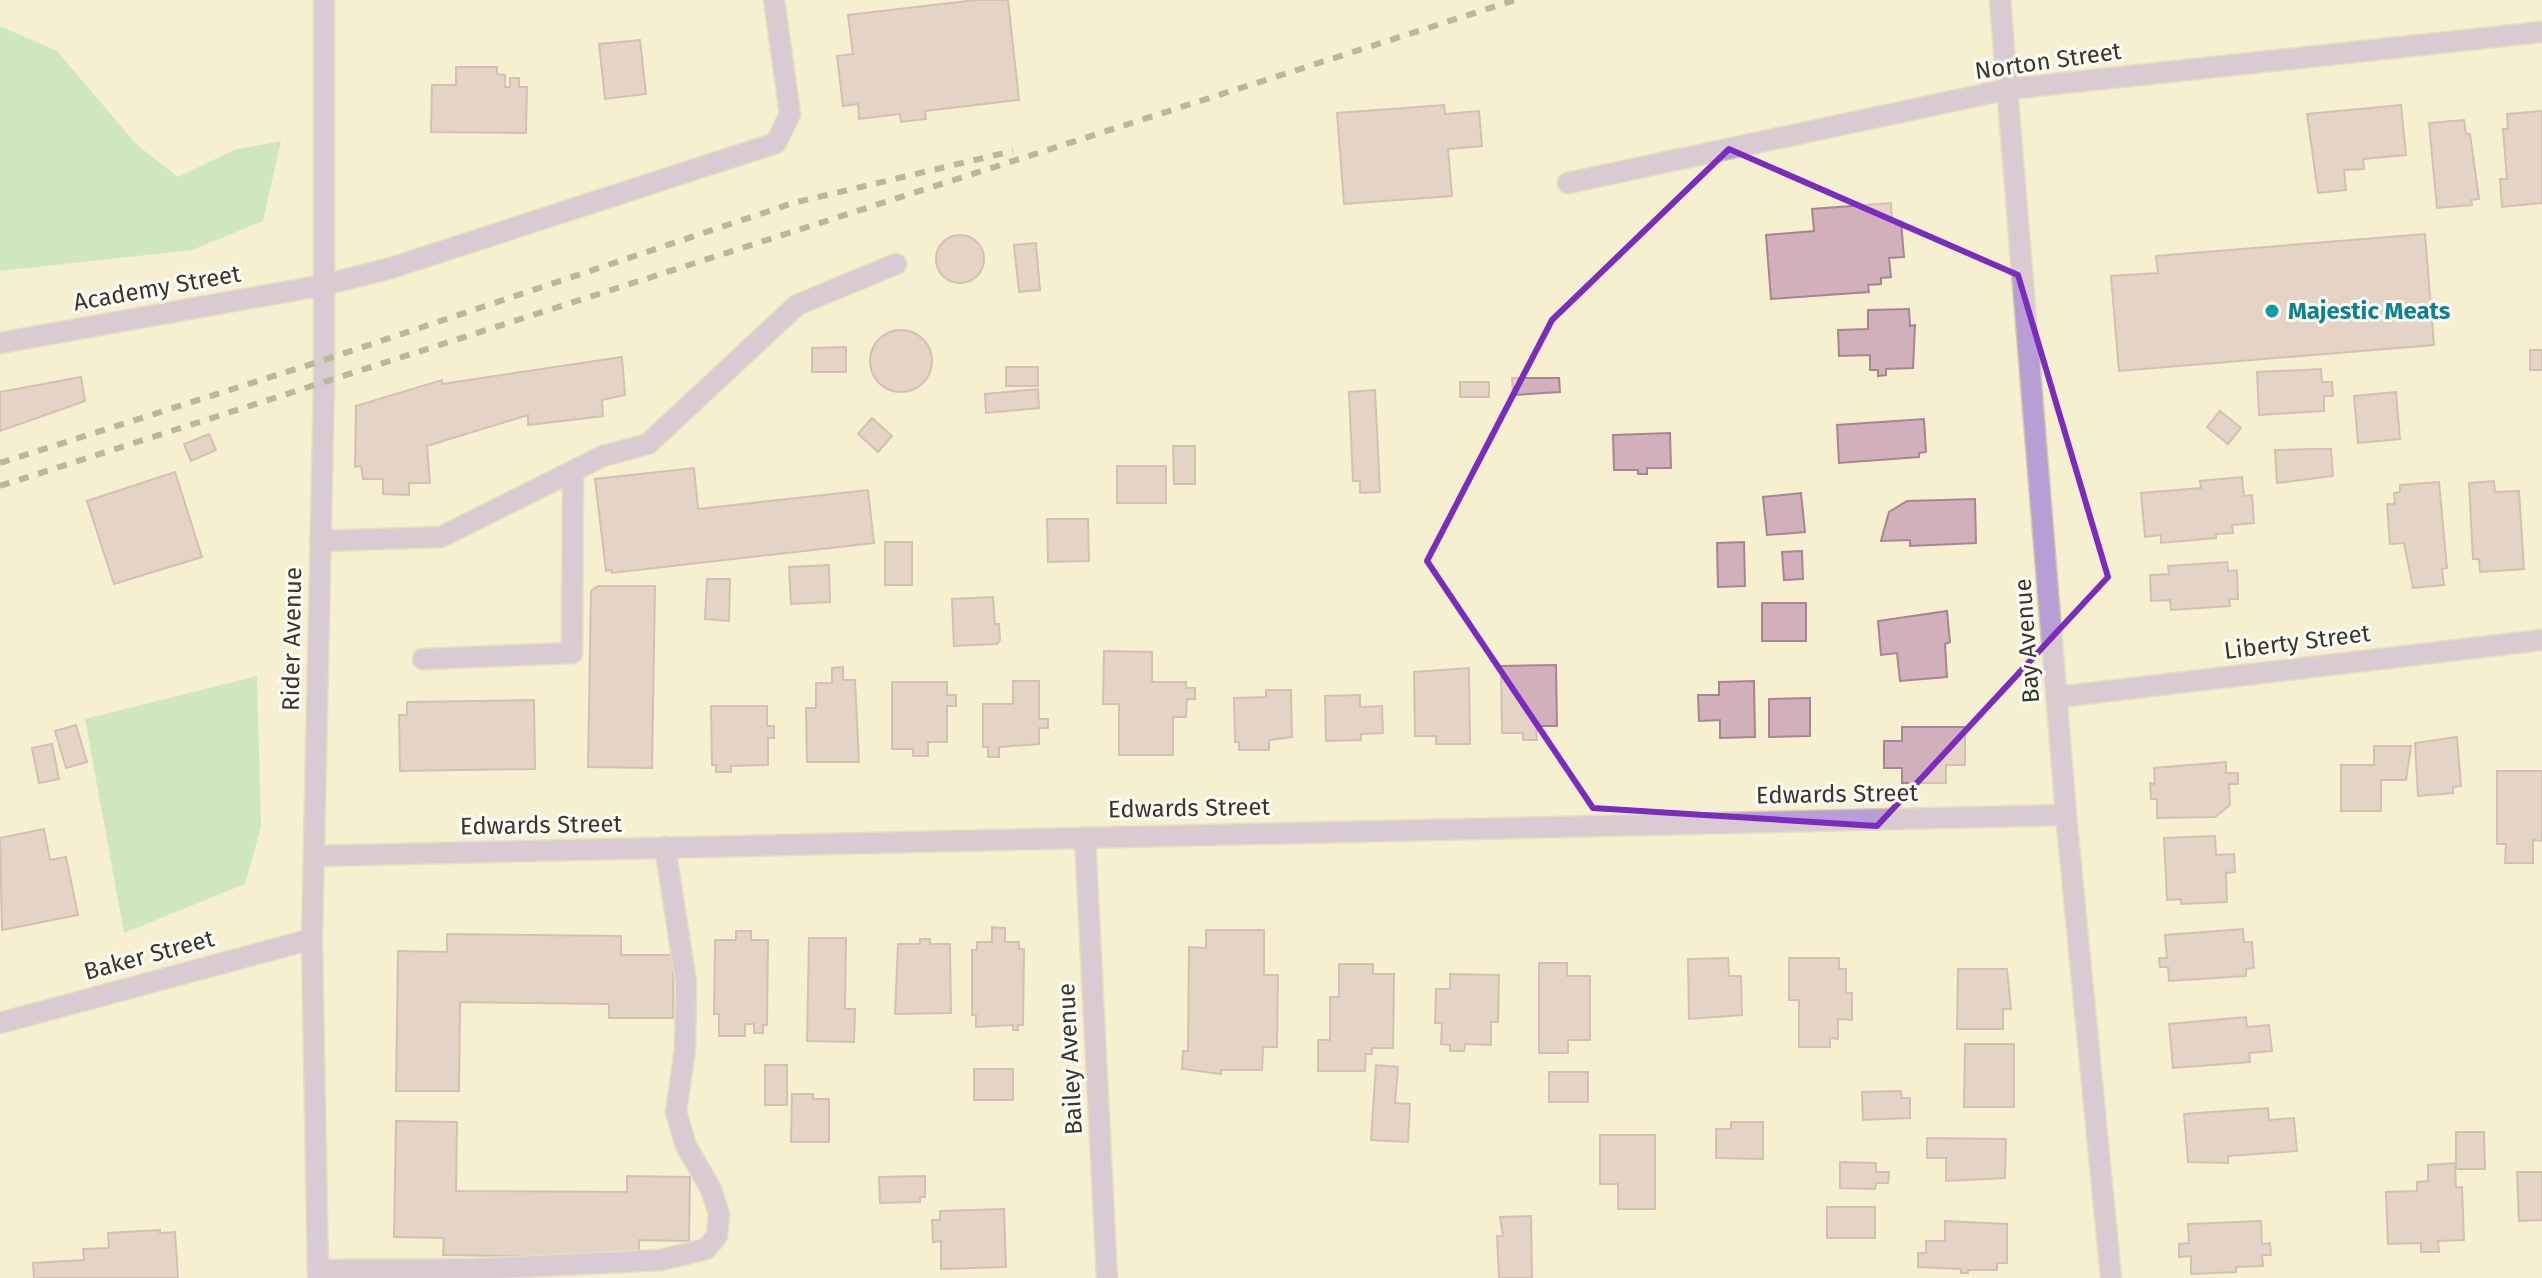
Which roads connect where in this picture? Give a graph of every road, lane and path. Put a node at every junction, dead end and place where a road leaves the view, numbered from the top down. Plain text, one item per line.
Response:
1 (324, 0) edge
2 (774, 0) edge
3 (2000, 0) edge
4 (2542, 32) edge
5 (2009, 89) junction
6 (1568, 183) dead end
7 (896, 264) dead end
8 (324, 285) junction
9 (0, 343) edge
10 (573, 471) junction
11 (320, 541) junction
12 (2542, 640) edge
13 (423, 659) dead end
14 (2058, 697) junction
15 (2066, 815) junction
16 (1085, 837) junction
17 (665, 847) junction
18 (314, 856) junction
19 (312, 939) junction
20 (0, 1023) edge
21 (318, 1274) edge
22 (1107, 1278) edge
23 (2111, 1278) edge

1 - 8 street, Rider Avenue
2 - 8 street, Academy Street
3 - 5 street, Bay Avenue
4 - 5 street, Norton Street
5 - 6 street, Norton Street
5 - 14 street, Bay Avenue
7 - 10 street
8 - 9 street, Academy Street
8 - 11 street, Rider Avenue
10 - 11 street
10 - 13 street
11 - 18 street, Rider Avenue
12 - 14 street, Liberty Street
14 - 15 street, Bay Avenue
15 - 16 street, Edwards Street
15 - 23 street, Bay Avenue
16 - 17 street, Edwards Street
16 - 22 street, Bailey Avenue
17 - 18 street, Edwards Street
17 - 21 street
18 - 19 street, Rider Avenue
19 - 20 street, Baker Street
19 - 21 street, Rider Avenue

